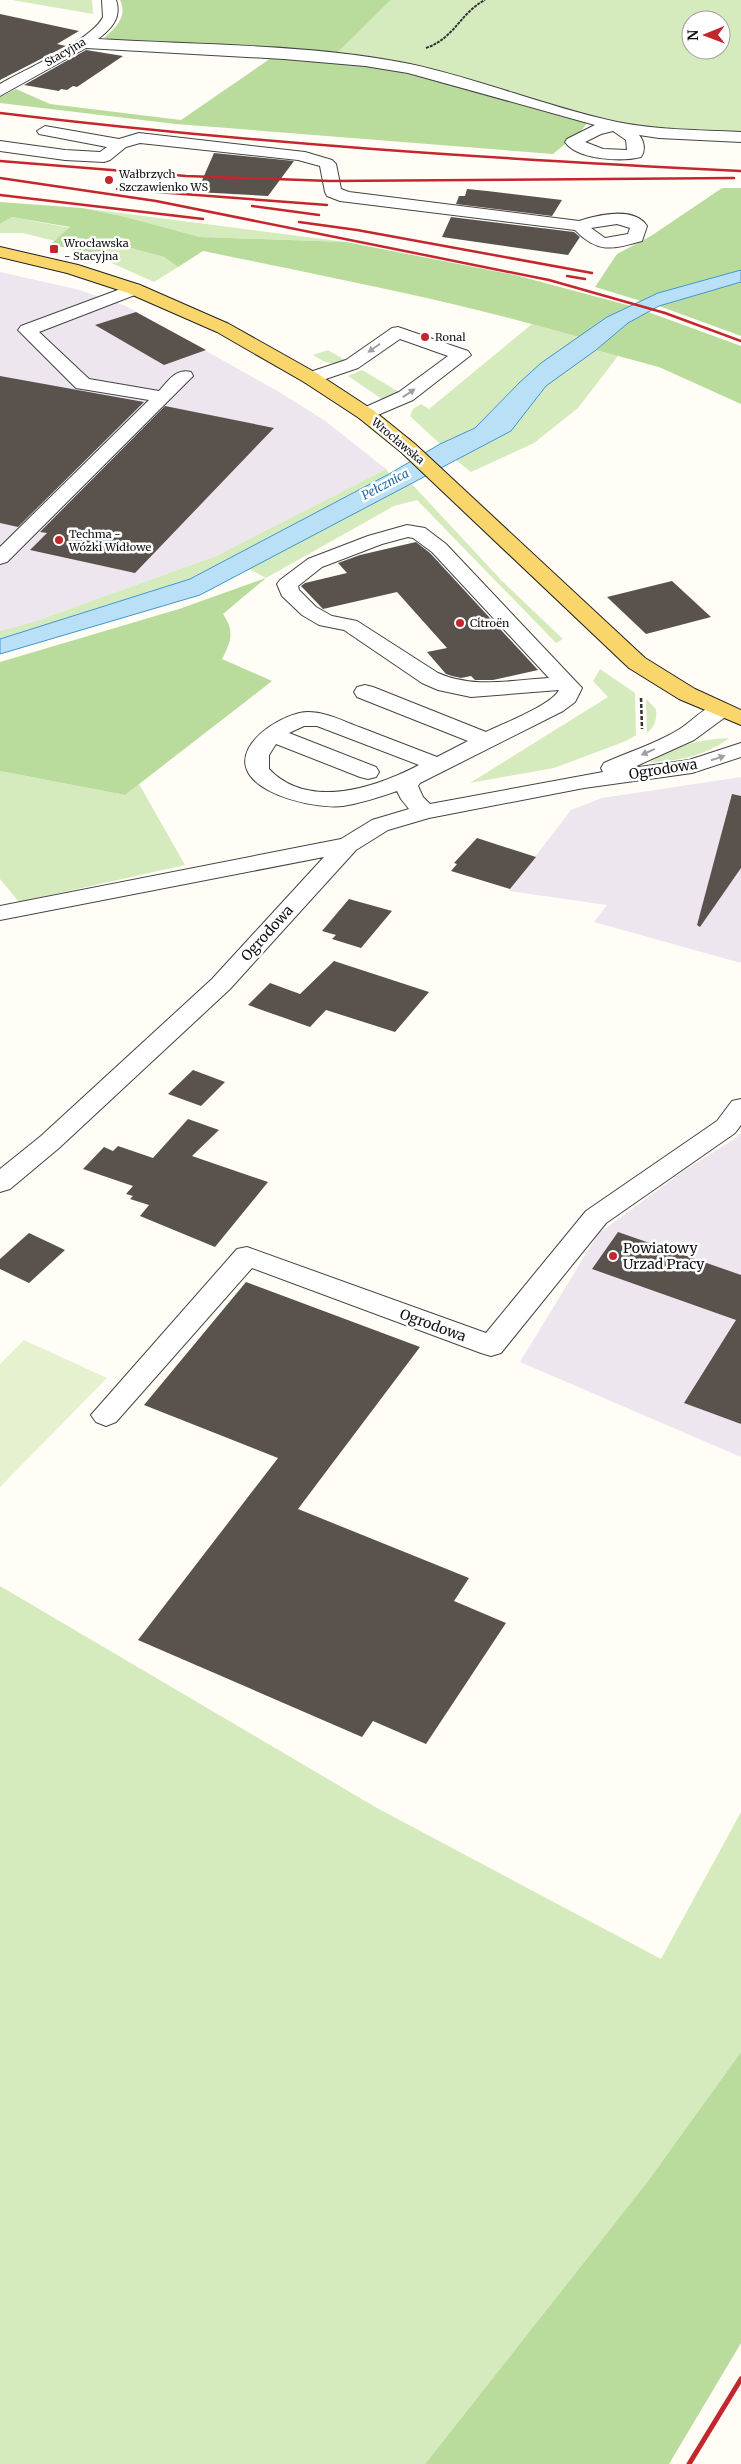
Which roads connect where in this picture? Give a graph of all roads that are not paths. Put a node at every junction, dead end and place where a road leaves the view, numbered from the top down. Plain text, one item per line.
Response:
1 (109, 0) edge
2 (81, 43) junction
3 (1, 90) edge
4 (45, 131) dead end
5 (741, 137) edge
6 (120, 144) junction
7 (0, 146) edge
8 (580, 226) dead end
9 (0, 252) edge
10 (134, 289) junction
11 (184, 376) dead end
12 (311, 378) junction
13 (164, 397) junction
14 (366, 414) junction
15 (0, 558) edge
16 (566, 683) junction
17 (365, 692) dead end
18 (720, 710) junction
19 (741, 718) edge
20 (274, 735) junction
21 (488, 741) junction
22 (741, 750) edge
23 (439, 765) junction
24 (368, 772) dead end
25 (410, 779) junction
26 (584, 781) junction
27 (425, 812) junction
28 (348, 844) junction
29 (0, 912) edge
30 (741, 1108) edge
31 (0, 1183) edge
32 (106, 1415) dead end

1 - 2 street, Stacyjna
2 - 3 street, Stacyjna
2 - 5 street
4 - 6 street
6 - 7 street
6 - 8 street
9 - 10 main road, Wrocławska
10 - 12 main road, Wrocławska
10 - 13 street
11 - 13 street
12 - 14 main road, Wrocławska
14 -> 12 street
13 - 15 street
14 - 18 main road, Wrocławska
16 - 16 street
16 - 21 street
17 - 21 street
18 - 19 main road, Wrocławska
18 -> 26 street, Ogrodowa
20 - 23 street
20 - 24 street
20 - 25 street
21 - 23 street
26 -> 22 street, Ogrodowa
23 - 25 street
25 - 27 street
26 - 27 street, Ogrodowa
27 - 28 street, Ogrodowa
28 - 29 street
28 - 31 street, Ogrodowa
30 - 32 street, Ogrodowa

